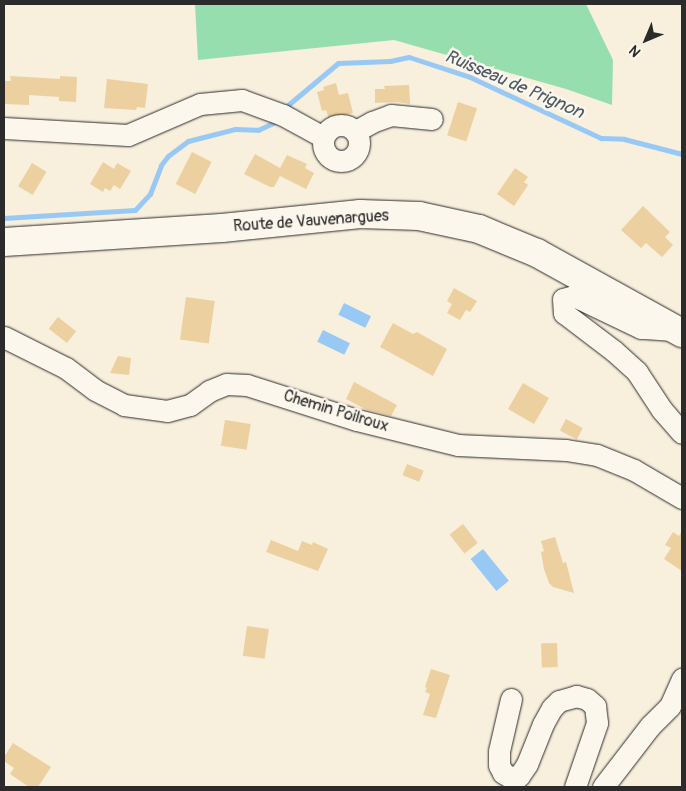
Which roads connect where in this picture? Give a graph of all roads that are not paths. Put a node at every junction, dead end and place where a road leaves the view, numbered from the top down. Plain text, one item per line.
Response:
1 (432, 119) dead end
2 (4, 128) edge
3 (356, 131) junction
4 (323, 137) junction
5 (4, 242) edge
6 (680, 332) edge
7 (4, 337) edge
8 (682, 433) edge
9 (682, 498) edge
10 (682, 679) edge
11 (511, 699) dead end
12 (611, 783) edge
13 (575, 787) edge

1 - 3 street
2 - 4 street
3 - 4 street
3 - 4 street
5 - 6 main road, Route de Vauvenargues
6 - 8 street
7 - 9 street, Chemin Poilroux
10 - 12 street
11 - 13 street

